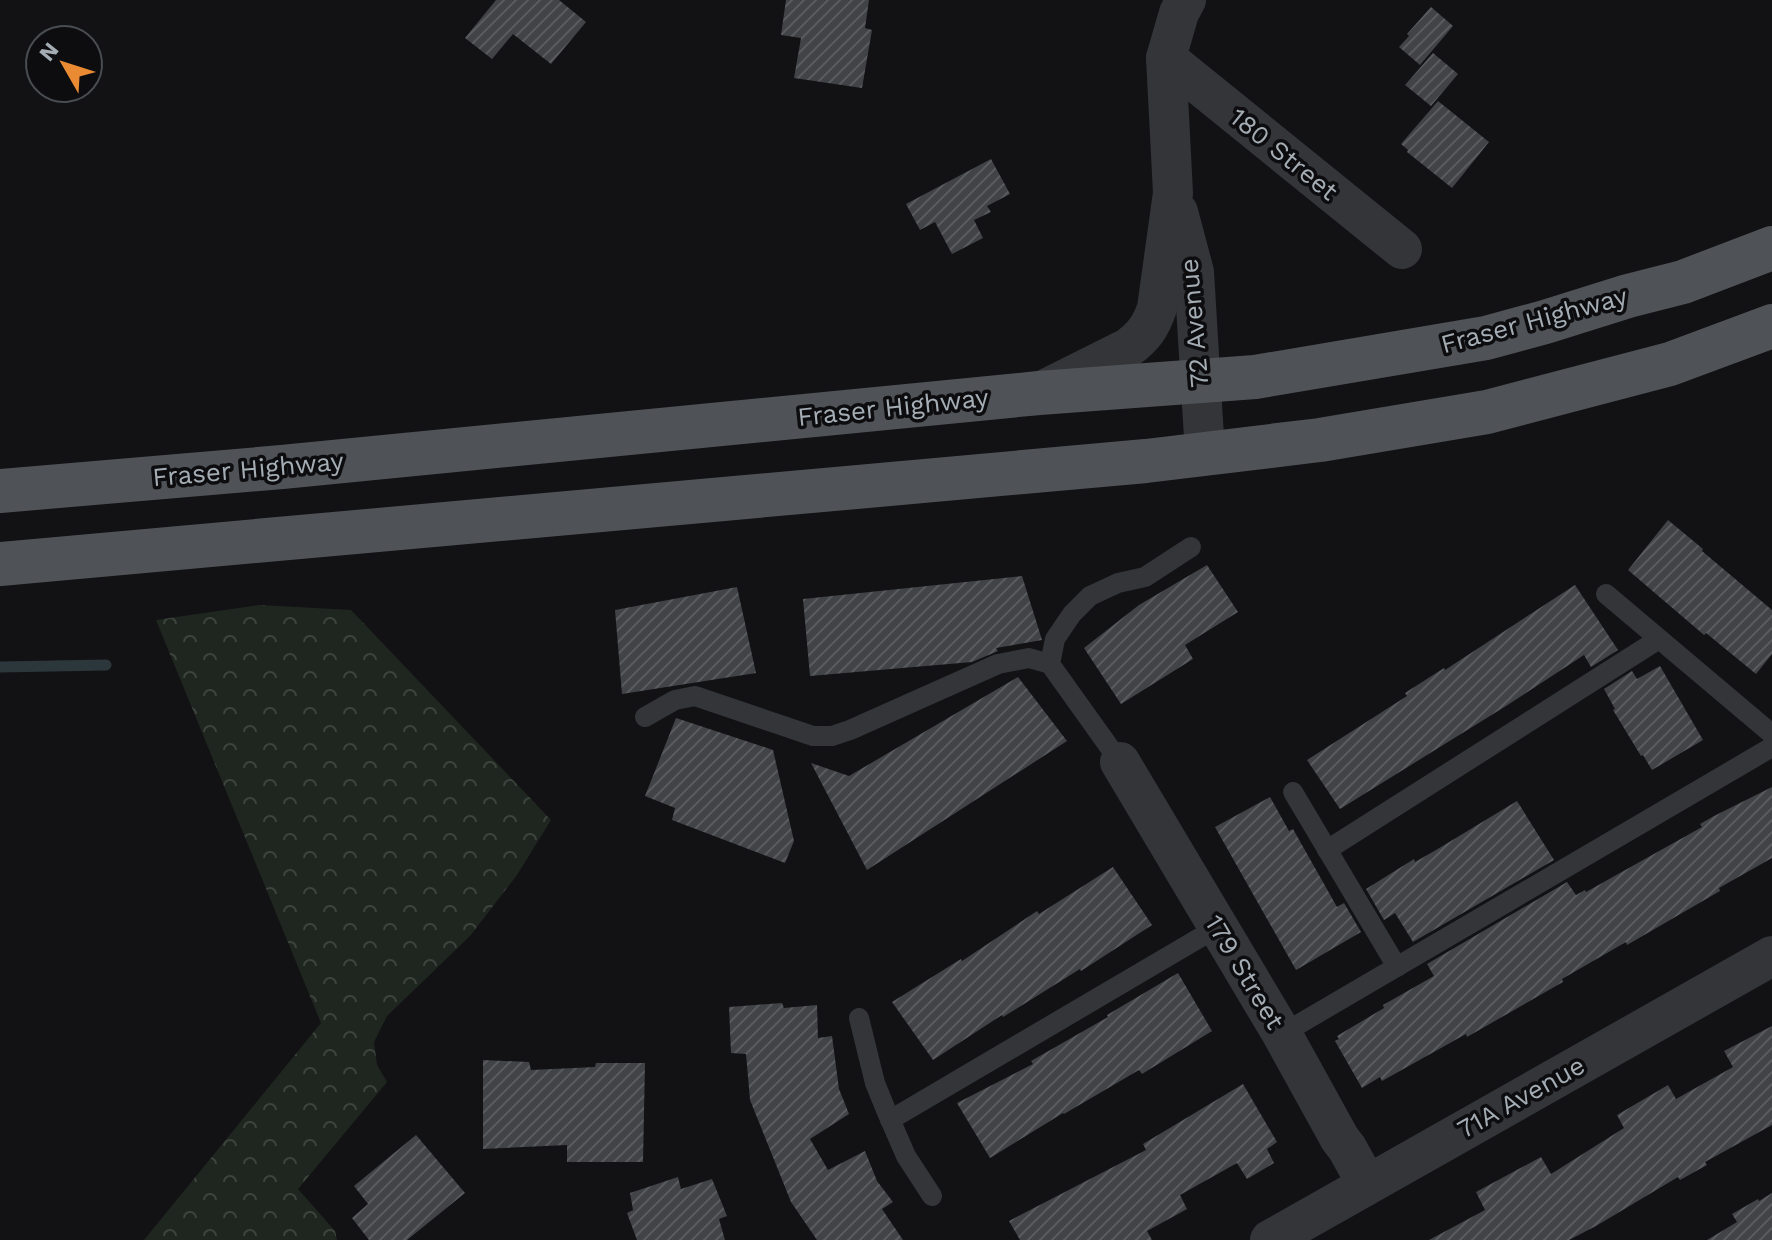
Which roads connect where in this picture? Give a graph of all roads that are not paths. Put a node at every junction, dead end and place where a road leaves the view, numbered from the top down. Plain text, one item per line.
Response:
1 (1186, 0) edge
2 (1166, 58) junction
3 (1173, 193) junction
4 (1772, 248) edge
5 (1402, 249) dead end
6 (1772, 326) edge
7 (1199, 382) junction
8 (1039, 393) junction
9 (1205, 454) junction
10 (0, 491) edge
11 (1191, 547) dead end
12 (0, 564) edge
13 (1606, 594) dead end
14 (1659, 639) junction
15 (1050, 664) junction
16 (645, 717) dead end
17 (1772, 734) edge
18 (1772, 747) edge
19 (1120, 762) joint
20 (1293, 792) dead end
21 (1327, 850) junction
22 (1218, 927) junction
23 (1772, 956) edge
24 (1397, 967) junction
25 (859, 1018) dead end
26 (1282, 1034) junction
27 (890, 1120) junction
28 (1367, 1184) junction
29 (932, 1196) dead end
30 (1270, 1240) edge

1 - 2 street, 72 Avenue
2 - 3 street, 72 Avenue
2 - 5 street, 180 Street
3 - 7 street, 72 Avenue
3 - 8 street, 72 Avenue
4 - 7 main road, Fraser Highway
6 - 9 main road
7 - 8 main road, Fraser Highway
7 - 9 street, 72 Avenue
8 - 10 main road, Fraser Highway
9 - 12 main road
11 - 15 lane
13 - 14 lane
14 - 17 lane
14 - 21 lane
15 - 16 lane
15 - 19 lane
18 - 24 lane
19 - 22 street, 179 Street
20 - 21 lane
21 - 24 lane
22 - 26 street, 179 Street
22 - 27 lane
23 - 28 street, 71A Avenue
24 - 26 lane
25 - 27 lane
26 - 28 street, 179 Street
27 - 29 lane
28 - 30 street, 71A Avenue

